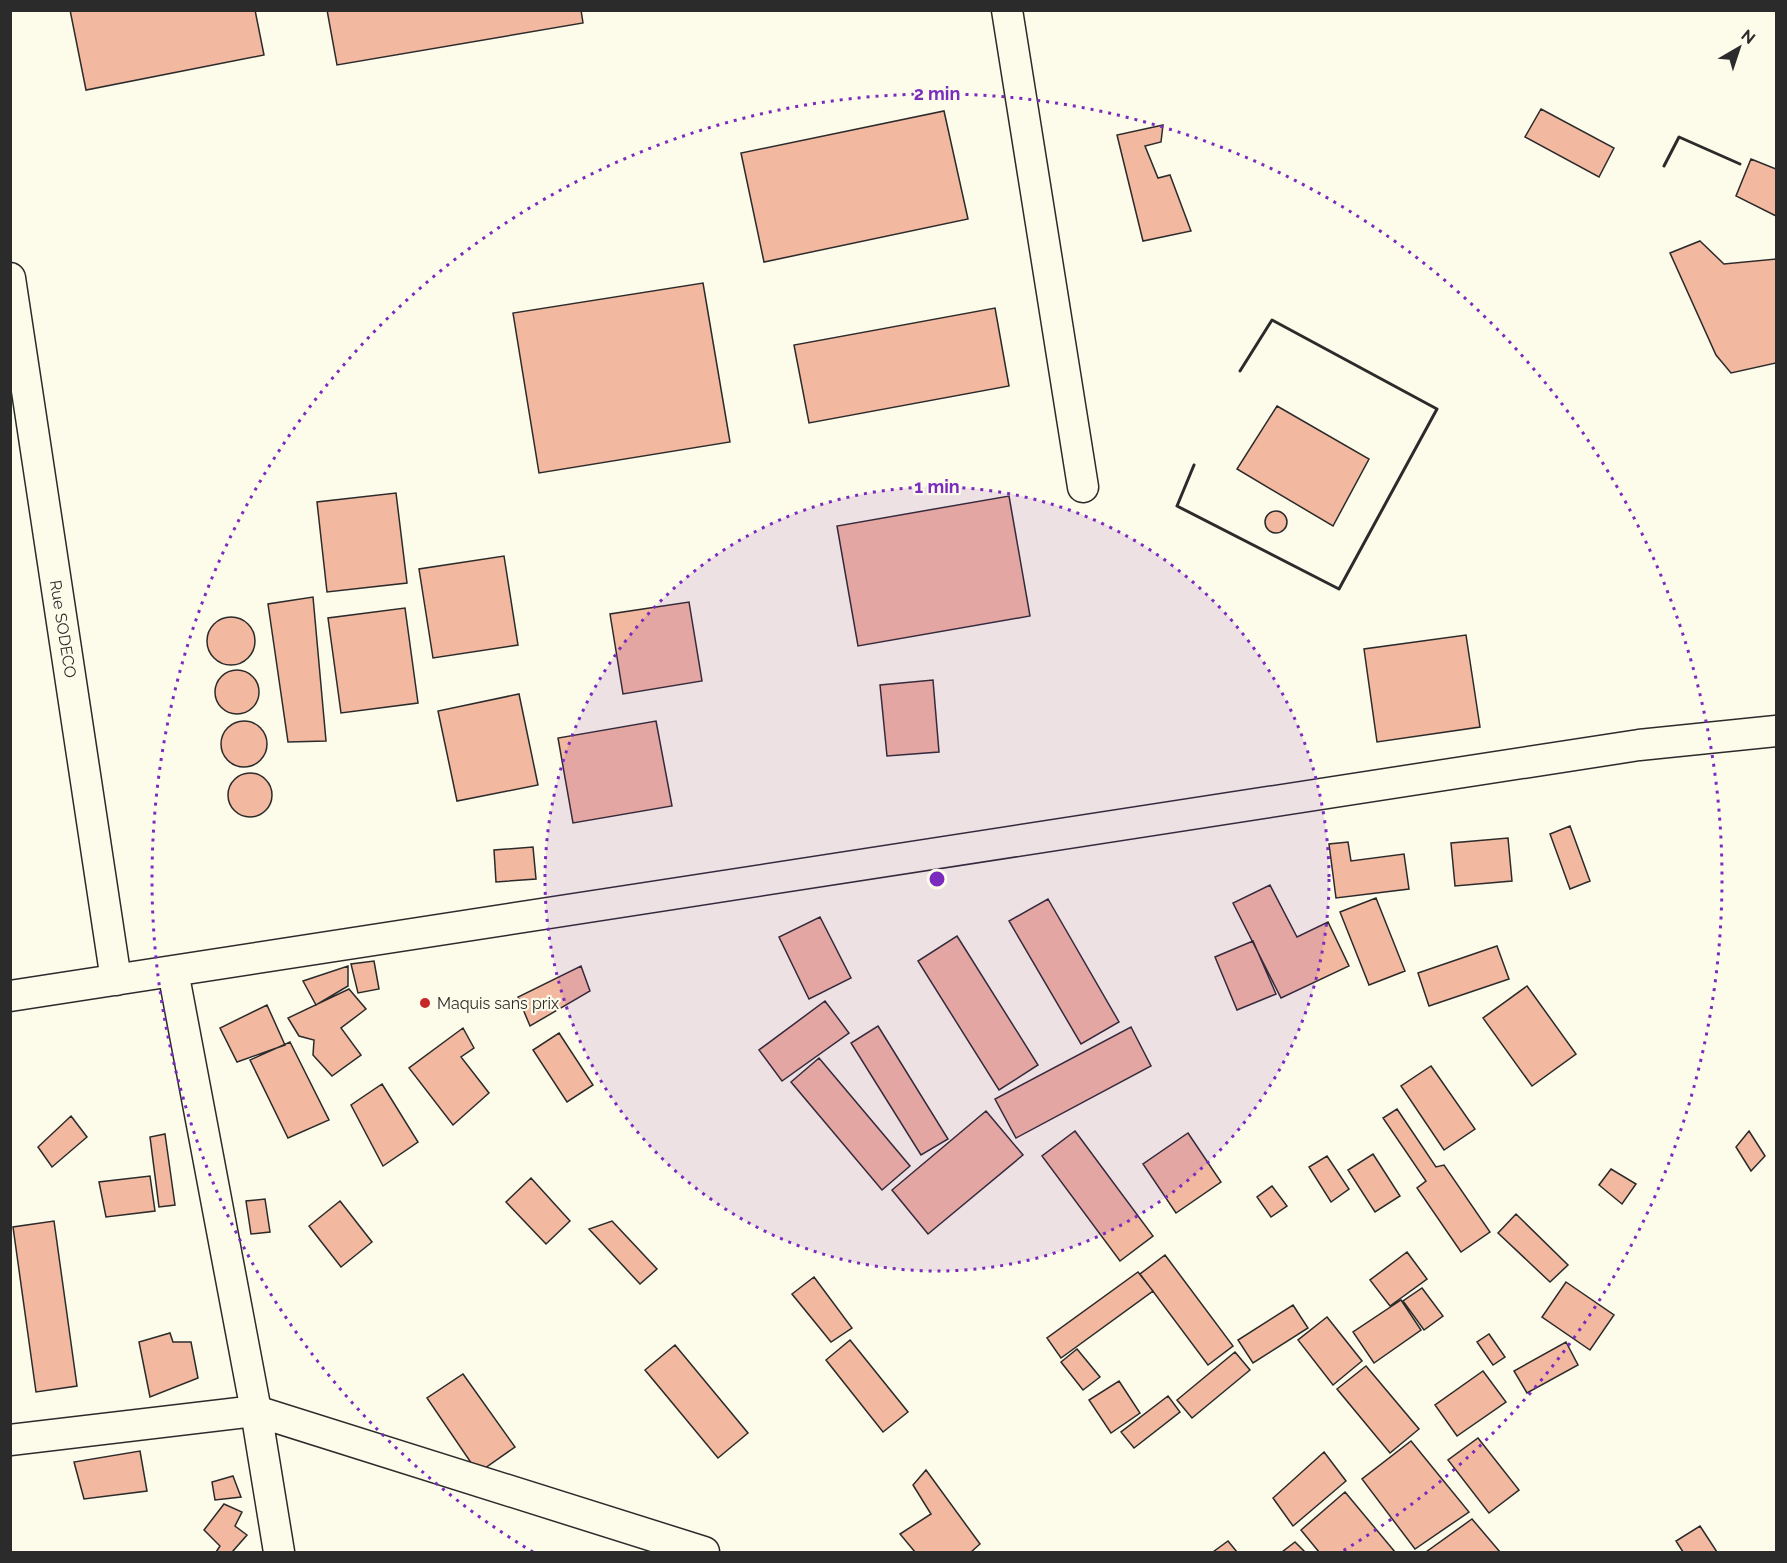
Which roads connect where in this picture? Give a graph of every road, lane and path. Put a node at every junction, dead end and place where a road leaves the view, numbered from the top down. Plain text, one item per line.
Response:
1 (1006, 10) edge
2 (10, 278) edge
3 (1083, 487) dead end
4 (1776, 732) edge
5 (173, 971) junction
6 (116, 980) junction
7 (10, 996) edge
8 (256, 1411) junction
9 (10, 1440) edge
10 (279, 1552) edge
11 (704, 1552) edge

1 - 3 street
2 - 6 street, Rue SODECO
4 - 5 street
5 - 6 street
5 - 8 street
6 - 7 street
8 - 9 street
8 - 10 street
8 - 11 street

